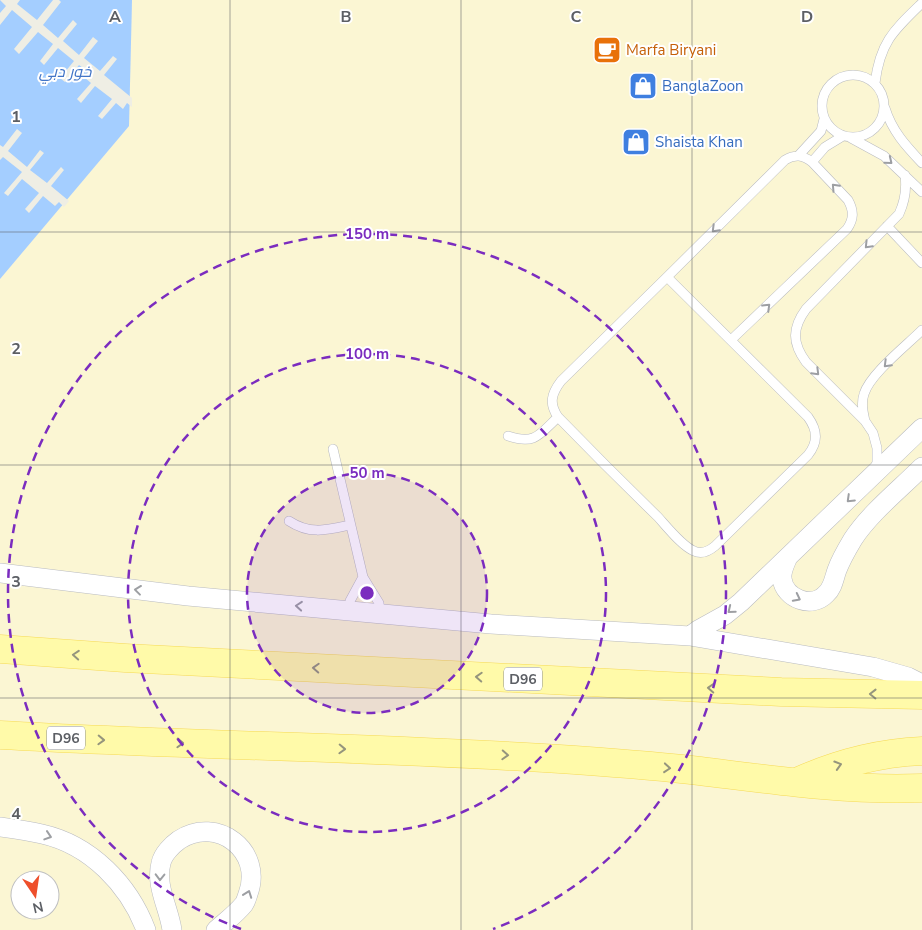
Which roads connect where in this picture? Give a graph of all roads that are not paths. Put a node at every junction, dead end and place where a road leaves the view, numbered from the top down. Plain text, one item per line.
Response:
1 (922, 3) edge
2 (874, 83) junction
3 (885, 105) junction
4 (824, 119) junction
5 (847, 137) junction
6 (799, 155) junction
7 (812, 162) junction
8 (922, 163) edge
9 (905, 175) junction
10 (922, 192) edge
11 (887, 226) junction
12 (922, 263) edge
13 (667, 277) junction
14 (922, 330) edge
15 (731, 340) junction
16 (558, 417) junction
17 (865, 421) junction
18 (922, 428) edge
19 (508, 436) dead end
20 (333, 448) dead end
21 (922, 467) edge
22 (873, 476) junction
23 (289, 521) dead end
24 (350, 525) junction
25 (788, 557) junction
26 (0, 573) edge
27 (364, 577) junction
28 (348, 610) junction
29 (380, 613) junction
30 (690, 636) junction
31 (0, 649) edge
32 (922, 684) edge
33 (922, 695) edge
34 (0, 735) edge
35 (922, 751) edge
36 (793, 783) junction
37 (914, 791) edge
38 (0, 827) edge
39 (146, 930) edge
40 (172, 930) edge
41 (216, 930) edge

1 - 2 lane
2 - 3 lane
2 - 4 lane
3 - 5 lane
3 - 8 lane
4 - 5 lane
4 - 6 lane
5 - 7 lane
5 -> 9 lane
6 - 7 lane
6 -> 13 lane
15 -> 7 lane
9 - 10 lane
9 - 11 lane
11 - 12 lane
11 -> 17 lane
13 - 15 lane
13 - 16 lane
14 -> 17 lane
15 - 16 lane
16 - 19 lane
17 - 22 lane
18 - 22 street
20 - 24 lane
25 -> 21 street
22 -> 25 street
23 - 24 lane
24 - 27 lane
25 -> 30 street
28 -> 26 street
27 - 28 lane
27 - 29 lane
28 - 29 street
29 - 30 street
30 - 32 street
33 -> 31 main road, D96
34 -> 36 main road, D96
36 -> 35 main road
36 - 37 main road, D96
38 -> 39 street
41 -> 40 street

